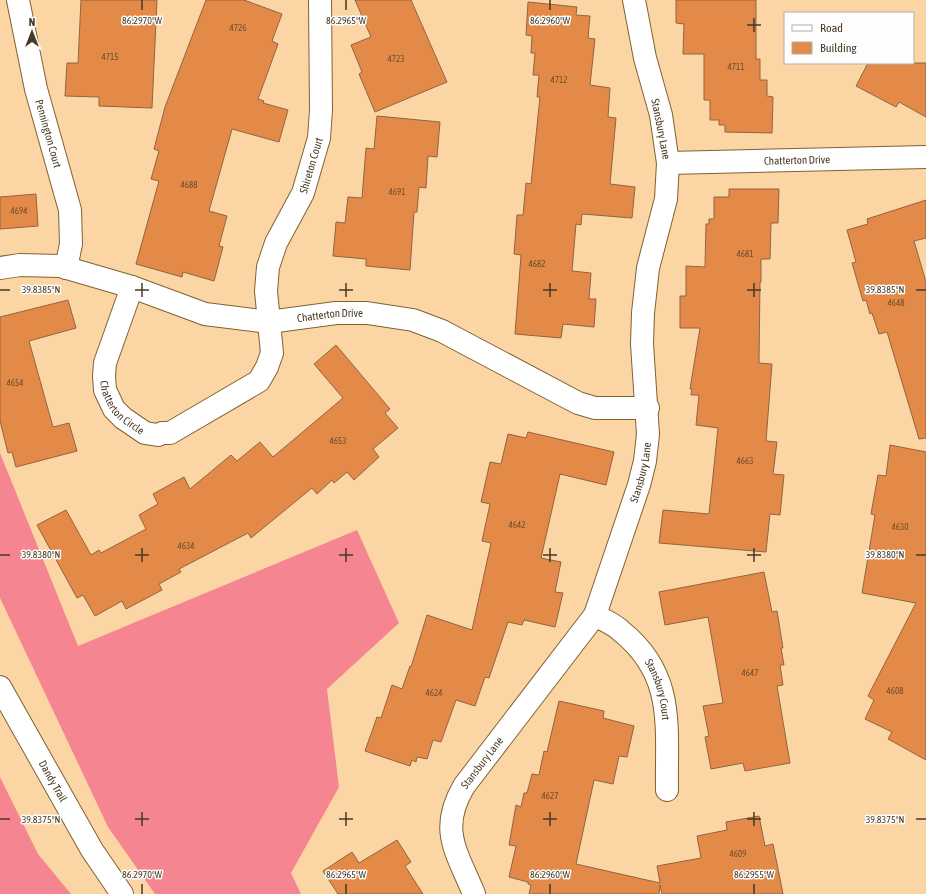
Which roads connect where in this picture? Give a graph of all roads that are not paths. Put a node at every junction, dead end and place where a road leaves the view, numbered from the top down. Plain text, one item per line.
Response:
1 (18, 0) edge
2 (320, 0) edge
3 (634, 0) edge
4 (926, 157) edge
5 (668, 163) junction
6 (0, 268) edge
7 (66, 268) junction
8 (132, 287) junction
9 (269, 322) junction
10 (648, 408) junction
11 (595, 615) junction
12 (0, 687) edge
13 (667, 790) dead end
14 (122, 894) edge
15 (474, 894) edge

1 - 7 street, Pennington Court
2 - 9 street, Shireton Court
3 - 5 street, Stansbury Lane
4 - 5 street, Chatterton Drive
5 - 10 street, Stansbury Lane
6 - 7 street, Chatterton Drive
7 - 8 street, Chatterton Drive
8 - 9 street, Chatterton Drive
8 - 9 street, Chatterton Circle
9 - 10 street, Chatterton Drive
10 - 11 street, Stansbury Lane
11 - 13 street, Stansbury Court
11 - 15 street, Stansbury Lane
12 - 14 street, Dandy Trail

